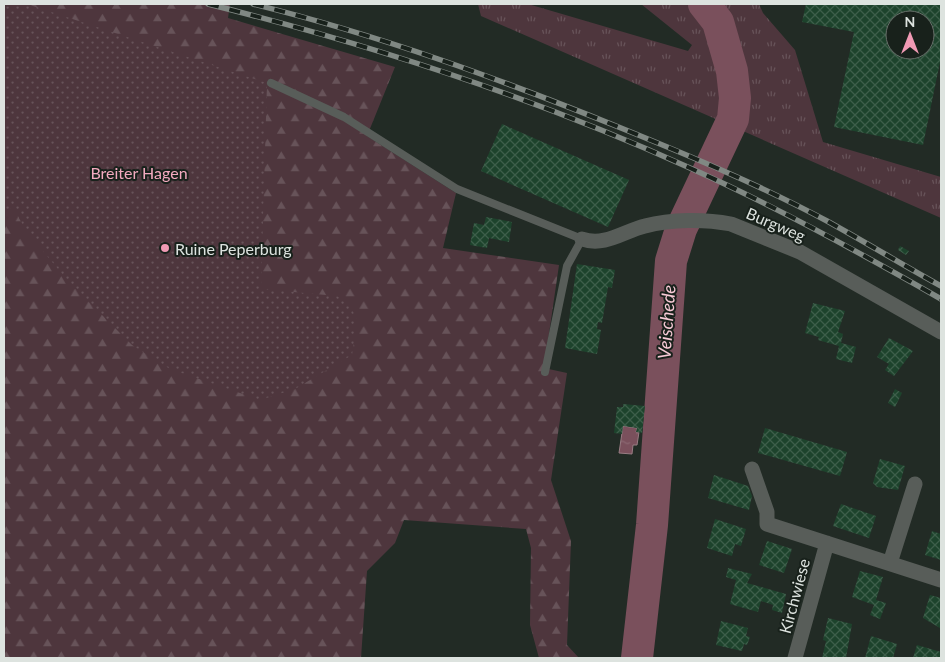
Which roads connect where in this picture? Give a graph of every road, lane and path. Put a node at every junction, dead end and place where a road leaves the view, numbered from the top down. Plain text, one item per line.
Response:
1 (271, 83) dead end
2 (582, 239) junction
3 (941, 332) edge
4 (545, 372) dead end
5 (752, 469) dead end
6 (915, 484) dead end
7 (827, 543) junction
8 (890, 563) junction
9 (941, 580) edge
10 (795, 658) edge

1 - 2 lane
2 - 3 street, Burgweg
2 - 4 lane
5 - 7 street, Kirchwiese
6 - 8 street
7 - 8 street, Kirchwiese
7 - 10 street, Kirchwiese
8 - 9 street, Kirchwiese

